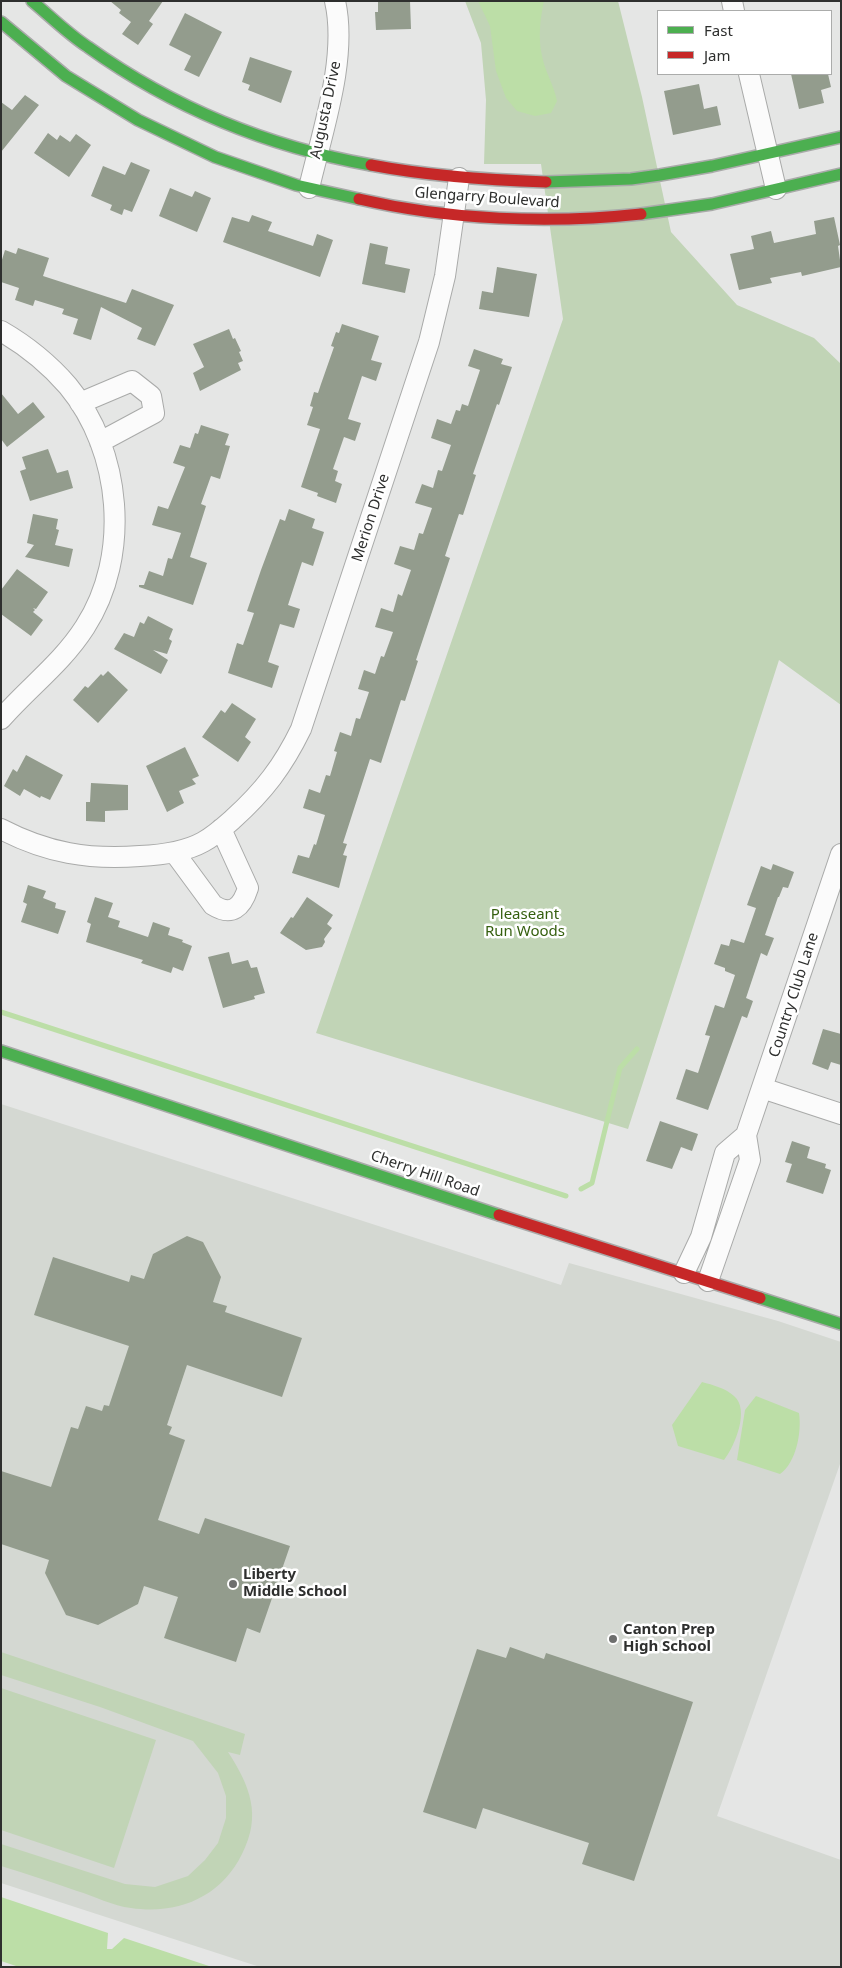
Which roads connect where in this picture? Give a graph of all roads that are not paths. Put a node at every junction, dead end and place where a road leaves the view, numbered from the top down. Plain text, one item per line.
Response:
1 (32, 1) edge
2 (335, 1) edge
3 (1, 22) edge
4 (106, 71) junction
5 (749, 75) edge
6 (89, 92) junction
7 (841, 137) edge
8 (317, 154) junction
9 (768, 154) junction
10 (841, 174) edge
11 (459, 178) junction
12 (309, 188) junction
13 (776, 189) junction
14 (454, 214) junction
15 (1, 331) edge
16 (80, 403) junction
17 (100, 442) junction
18 (1, 719) edge
19 (1, 829) edge
20 (222, 829) junction
21 (174, 852) junction
22 (841, 854) edge
23 (1, 1051) edge
24 (762, 1088) junction
25 (841, 1114) edge
26 (746, 1136) junction
27 (684, 1273) junction
28 (708, 1281) junction
29 (841, 1324) edge

1 - 4 street, Glengarry Boulevard
2 - 8 street, Augusta Drive
3 - 6 street, Glengarry Boulevard
4 - 6 street
4 - 8 street, Glengarry Boulevard
5 - 9 street
6 - 12 street, Glengarry Boulevard
7 - 9 street, Glengarry Boulevard
8 - 11 street, Glengarry Boulevard
8 - 12 street, Augusta Drive
9 - 11 street, Glengarry Boulevard
9 - 13 street
10 - 13 street, Glengarry Boulevard
11 - 14 street, Merion Drive
12 - 14 street, Glengarry Boulevard
13 - 14 street, Glengarry Boulevard
14 - 20 street, Merion Drive
15 - 16 street
16 - 17 street
16 - 17 street
17 - 18 street
19 - 21 street, Merion Drive
20 - 21 street, Merion Drive
20 - 21 street
22 - 24 street, Country Club Lane
23 - 27 street, Cherry Hill Road
24 - 25 street
24 - 26 street, Country Club Lane
26 - 27 street
26 - 28 street, Country Club Lane
27 - 28 street, Cherry Hill Road
28 - 29 street, Cherry Hill Road

